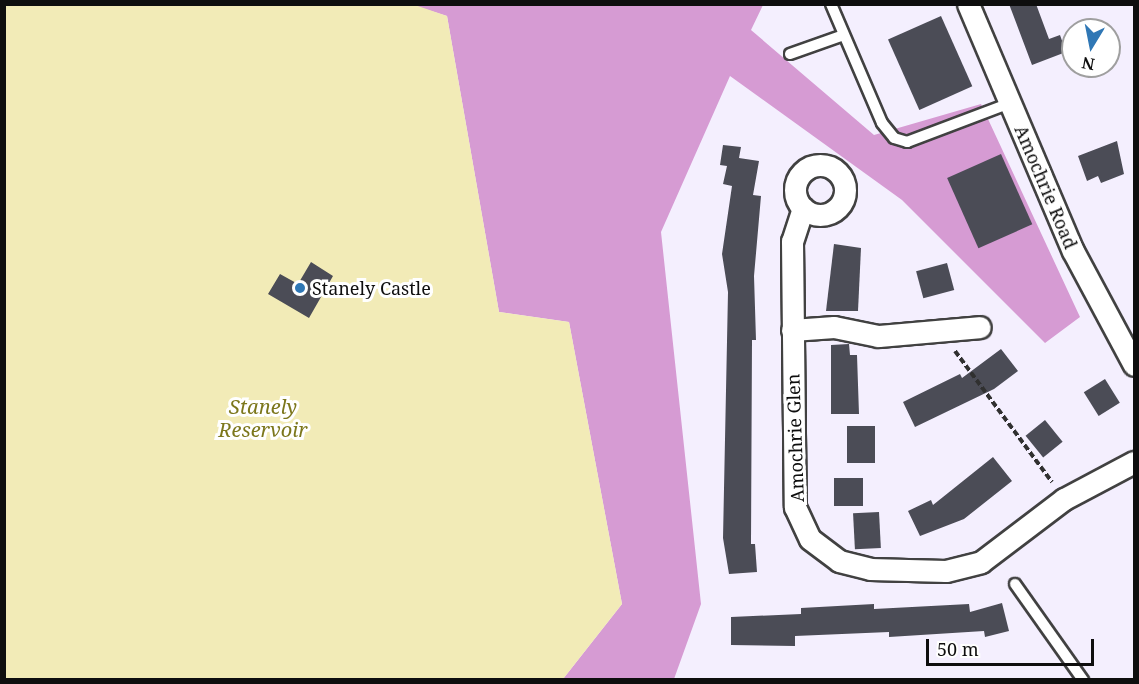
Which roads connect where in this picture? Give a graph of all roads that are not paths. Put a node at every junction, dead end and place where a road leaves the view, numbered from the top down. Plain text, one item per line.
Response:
1 (831, 4) edge
2 (968, 4) edge
3 (844, 35) junction
4 (790, 54) dead end
5 (1010, 103) junction
6 (803, 208) dead end
7 (980, 327) dead end
8 (792, 330) junction
9 (1134, 365) edge
10 (1134, 462) edge
11 (1015, 584) dead end
12 (1083, 680) edge

1 - 3 lane
2 - 5 street, Amochrie Road
3 - 4 lane
3 - 5 lane
5 - 9 street, Amochrie Road
6 - 8 street, Amochrie Glen
7 - 8 street
8 - 10 street, Amochrie Glen
11 - 12 lane

